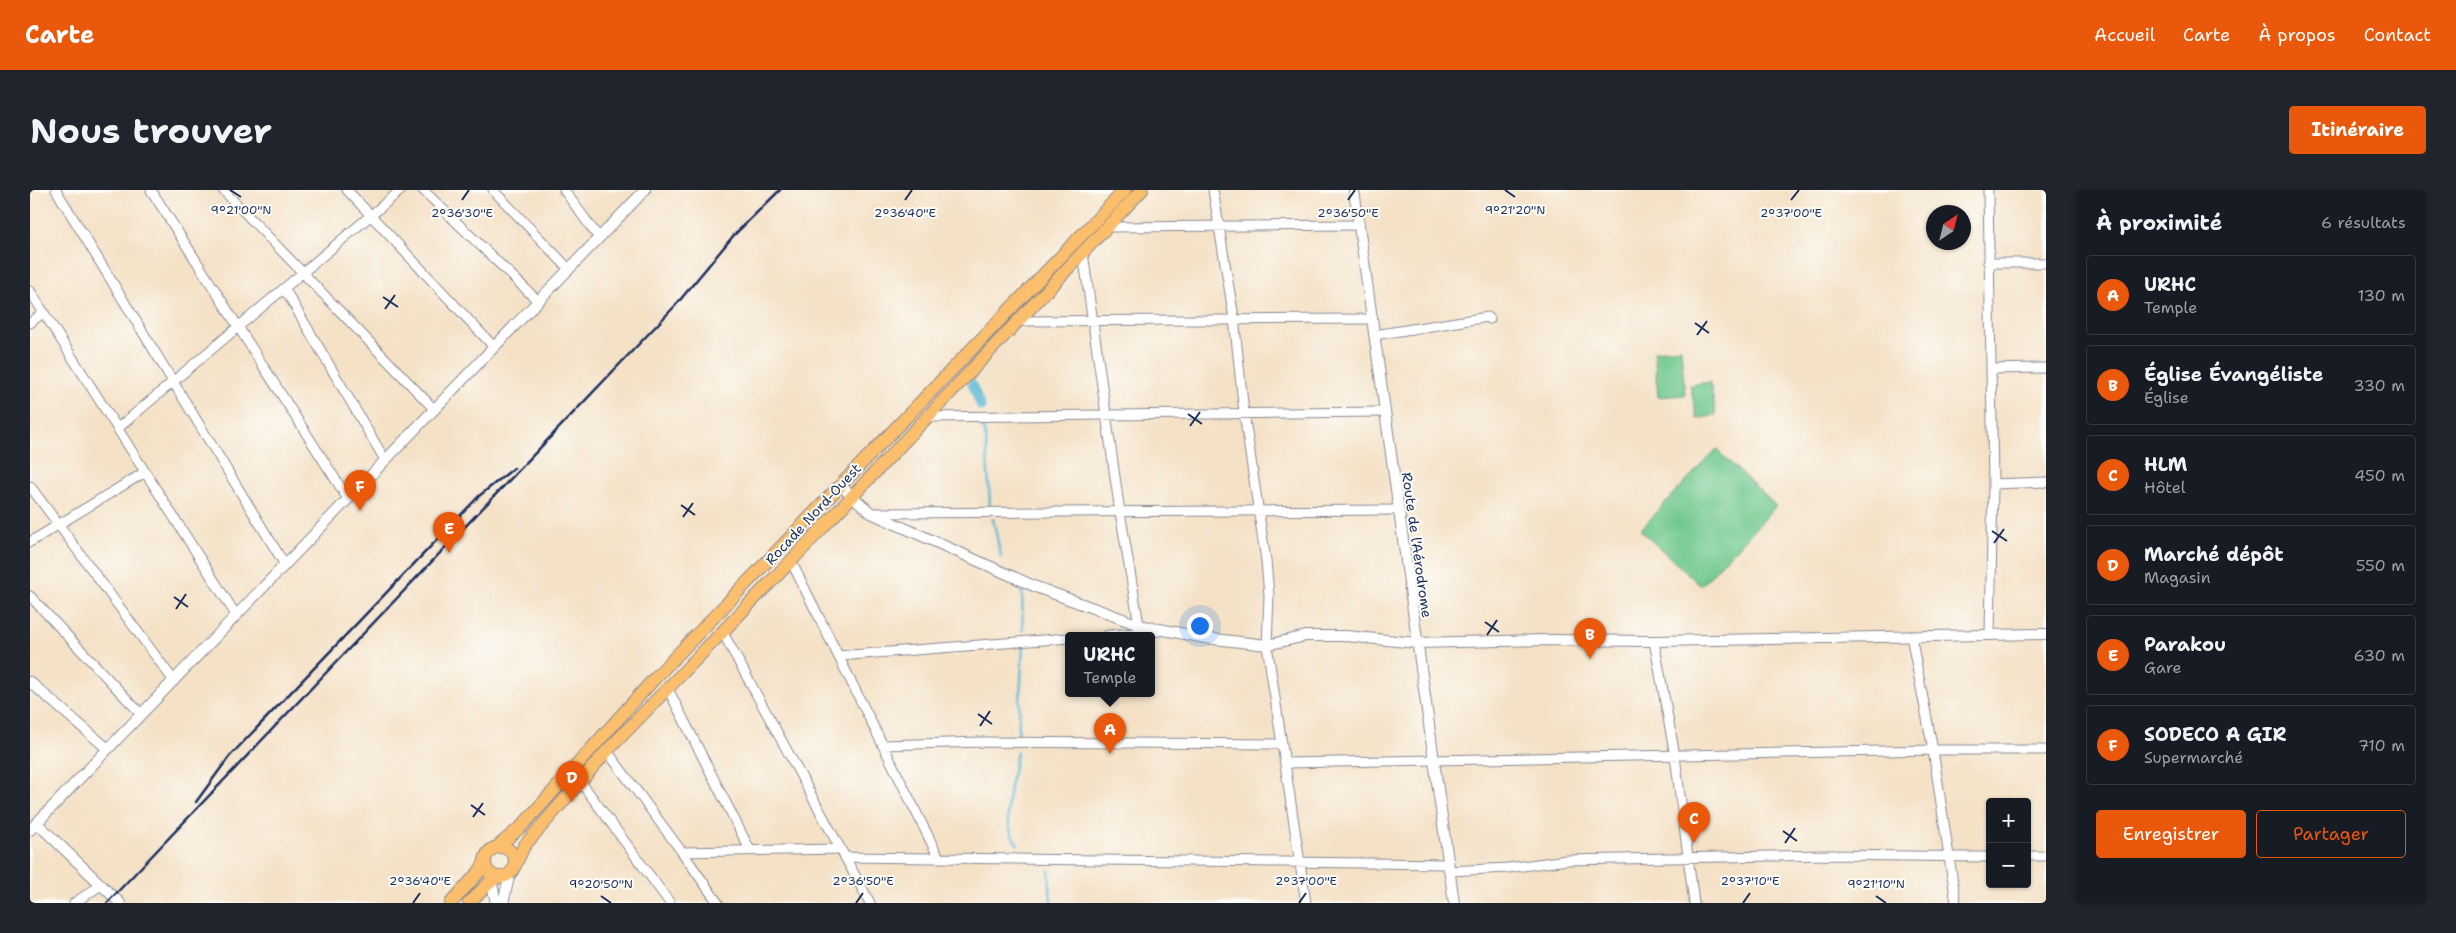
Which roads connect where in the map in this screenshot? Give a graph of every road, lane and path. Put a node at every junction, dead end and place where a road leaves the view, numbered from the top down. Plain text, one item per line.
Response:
1 (56, 190) edge
2 (151, 190) edge
3 (223, 190) edge
4 (347, 190) edge
5 (401, 190) edge
6 (424, 190) edge
7 (492, 190) edge
8 (564, 190) edge
9 (645, 190) edge
10 (1125, 190) edge
11 (1142, 190) edge
12 (1213, 190) edge
13 (1354, 190) edge
14 (1988, 190) edge
15 (371, 215) junction
16 (1358, 224) junction
17 (1220, 225) junction
18 (1108, 227) junction
19 (599, 238) junction
20 (1084, 253) junction
21 (1988, 262) junction
22 (2046, 263) edge
23 (569, 269) junction
24 (302, 273) junction
25 (284, 288) junction
26 (30, 291) edge
27 (538, 301) junction
28 (44, 312) junction
29 (1234, 318) junction
30 (1372, 319) junction
31 (1490, 319) dead end
32 (1019, 320) junction
33 (1093, 320) junction
34 (30, 323) edge
35 (238, 327) junction
36 (1374, 335) junction
37 (494, 347) junction
38 (2046, 368) edge
39 (1992, 369) junction
40 (174, 381) junction
41 (434, 409) junction
42 (1385, 412) junction
43 (1244, 413) junction
44 (1106, 416) junction
45 (926, 417) junction
46 (118, 428) junction
47 (386, 460) junction
48 (145, 472) junction
49 (2046, 482) edge
50 (1993, 484) junction
51 (30, 486) edge
52 (841, 486) junction
53 (851, 496) junction
54 (348, 499) junction
55 (1259, 510) junction
56 (1398, 510) junction
57 (1120, 512) junction
58 (871, 513) junction
59 (59, 525) junction
60 (30, 542) edge
61 (790, 561) junction
62 (285, 565) junction
63 (30, 596) edge
64 (236, 615) junction
65 (1139, 625) junction
66 (722, 631) junction
67 (1161, 631) junction
68 (1148, 632) edge
69 (1990, 634) junction
70 (2046, 634) edge
71 (1911, 636) junction
72 (1065, 638) edge
73 (1654, 642) junction
74 (1417, 643) junction
75 (1267, 645) junction
76 (838, 656) junction
77 (174, 680) junction
78 (667, 687) junction
79 (33, 688) edge
80 (141, 714) junction
81 (1281, 744) junction
82 (883, 745) junction
83 (108, 748) junction
84 (1934, 750) junction
85 (2046, 750) edge
86 (607, 751) junction
87 (1674, 756) junction
88 (1434, 761) junction
89 (1286, 763) junction
90 (580, 781) junction
91 (32, 823) edge
92 (497, 847) junction
93 (750, 850) junction
94 (682, 852) junction
95 (843, 853) junction
96 (2031, 856) edge
97 (2046, 856) edge
98 (1950, 857) junction
99 (1986, 857) edge
100 (939, 858) junction
101 (1689, 858) junction
102 (1299, 863) junction
103 (1449, 868) junction
104 (498, 872) junction
105 (101, 885) junction
106 (74, 903) edge
107 (120, 903) edge
108 (451, 903) edge
109 (469, 903) edge
110 (496, 903) edge
111 (503, 903) edge
112 (670, 903) edge
113 (718, 903) edge
114 (870, 903) edge
115 (1306, 903) edge
116 (1454, 903) edge
117 (1694, 903) edge
118 (1956, 903) edge

1 - 40 street
2 - 35 street
3 - 24 street
4 - 15 street
5 - 15 street
6 - 27 street
7 - 23 street
8 - 19 street
9 - 19 street
10 - 52 main road, Rocade Nord-Ouest
11 - 18 main road, Rocade Nord-Ouest
12 - 17 street
13 - 16 street, Route de l'Aérodrome
14 - 21 street
15 - 24 street
15 - 37 street
16 - 17 street
16 - 30 street, Route de l'Aérodrome
17 - 18 street
17 - 29 street
18 - 20 main road, Rocade Nord-Ouest
19 - 23 street
20 - 32 main road, Rocade Nord-Ouest
20 - 33 street
21 - 22 street
21 - 39 street
23 - 27 street
24 - 25 street
24 - 41 street
25 - 35 street
25 - 47 street
26 - 28 street
27 - 37 street
28 - 34 street
28 - 46 street
29 - 30 street
29 - 33 street
29 - 43 street
30 - 36 street, Route de l'Aérodrome
31 - 36 street
32 - 33 street
32 - 45 main road, Rocade Nord-Ouest
33 - 44 street
35 - 40 street
35 - 54 street
36 - 42 street, Route de l'Aérodrome
37 - 41 street
38 - 39 street
39 - 50 street
40 - 46 street
40 - 62 street
41 - 47 street
42 - 43 street
42 - 56 street, Route de l'Aérodrome
43 - 44 street
43 - 55 street
44 - 45 street
44 - 57 street
45 - 53 main road, Rocade Nord-Ouest
46 - 48 street
47 - 54 street
48 - 59 street
48 - 64 street
49 - 50 street
50 - 69 street
51 - 59 street
52 - 53 street
52 - 92 main road, Rocade Nord-Ouest
53 - 58 street
53 - 61 main road, Rocade Nord-Ouest
54 - 62 street
55 - 56 street
55 - 57 street
55 - 75 street
56 - 74 street, Route de l'Aérodrome
57 - 58 street
57 - 65 street
58 - 65 street
59 - 60 street
59 - 77 street
61 - 66 main road, Rocade Nord-Ouest
61 - 76 street
62 - 64 street
63 - 80 street
64 - 77 street
65 - 67 street
66 - 78 main road, Rocade Nord-Ouest
66 - 95 street
67 - 68 street
67 - 75 street
69 - 70 street
69 - 71 street
71 - 73 street
71 - 84 street
72 - 76 street
73 - 74 street
73 - 87 street
74 - 75 street
74 - 88 street, Route de l'Aérodrome
75 - 81 street
76 - 82 street
77 - 80 street
78 - 86 main road, Rocade Nord-Ouest
78 - 93 street
79 - 83 street
80 - 83 street
81 - 82 street
81 - 89 street
82 - 100 street
83 - 91 street
84 - 85 street
84 - 87 street
84 - 98 street
86 - 90 main road, Rocade Nord-Ouest
86 - 94 street
87 - 88 street
87 - 101 street
88 - 89 street
88 - 103 street, Route de l'Aérodrome
89 - 102 street
90 - 104 main road, Rocade Nord-Ouest
90 - 112 street
91 - 105 street
92 - 104 main road, Rocade Nord-Ouest
92 - 104 main road
93 - 94 street
93 - 95 street
94 - 113 street
95 - 100 street
95 - 114 street
96 - 97 street
98 - 99 street
98 - 101 street
98 - 118 street
100 - 102 street
101 - 103 street
101 - 117 street
102 - 103 street
102 - 115 street
103 - 116 street, Route de l'Aérodrome
104 - 108 main road, Rocade Nord-Ouest
104 - 109 main road, Rocade Nord-Ouest
104 - 110 street
104 - 111 street
105 - 106 street
105 - 107 street

